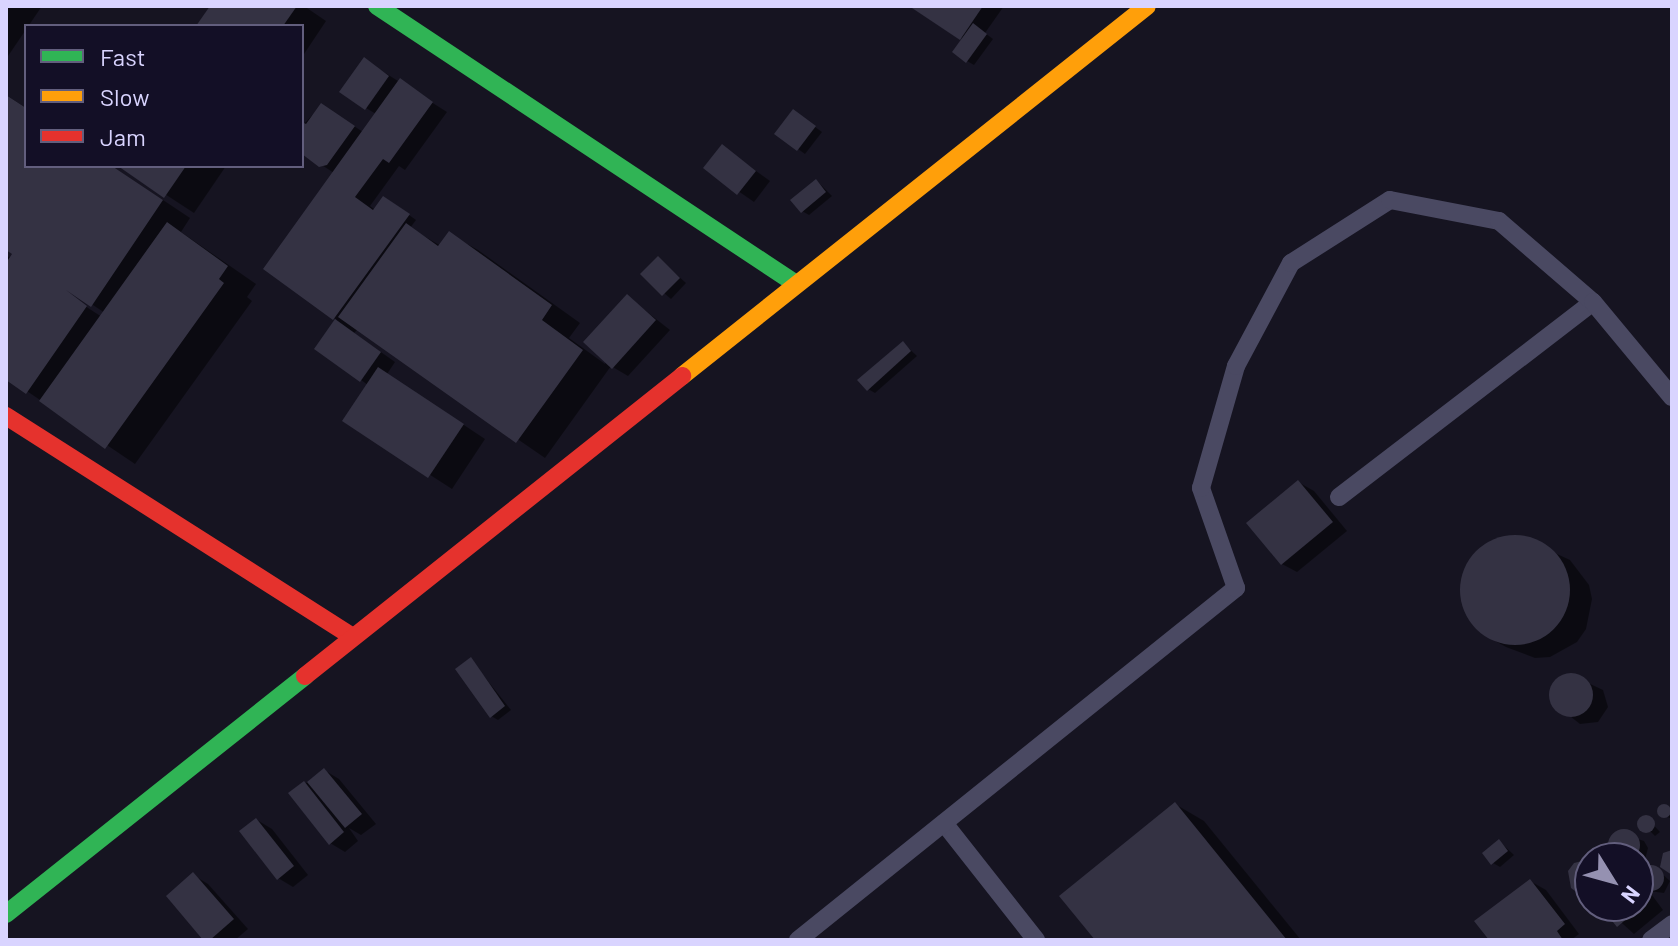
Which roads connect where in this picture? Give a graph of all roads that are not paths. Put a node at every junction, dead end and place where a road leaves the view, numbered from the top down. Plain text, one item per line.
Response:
1 (377, 6) edge
2 (1147, 6) edge
3 (796, 284) junction
4 (1593, 302) junction
5 (1672, 397) edge
6 (6, 416) edge
7 (1339, 497) dead end
8 (351, 636) junction
9 (944, 823) junction
10 (6, 914) edge
11 (1672, 924) edge
12 (798, 940) edge
13 (1036, 940) edge
14 (1651, 940) edge

1 - 3 street
2 - 3 street
3 - 8 street
4 - 5 lane
4 - 7 lane
4 - 9 lane
6 - 8 street
8 - 10 street
9 - 12 lane
9 - 13 lane
11 - 14 lane

